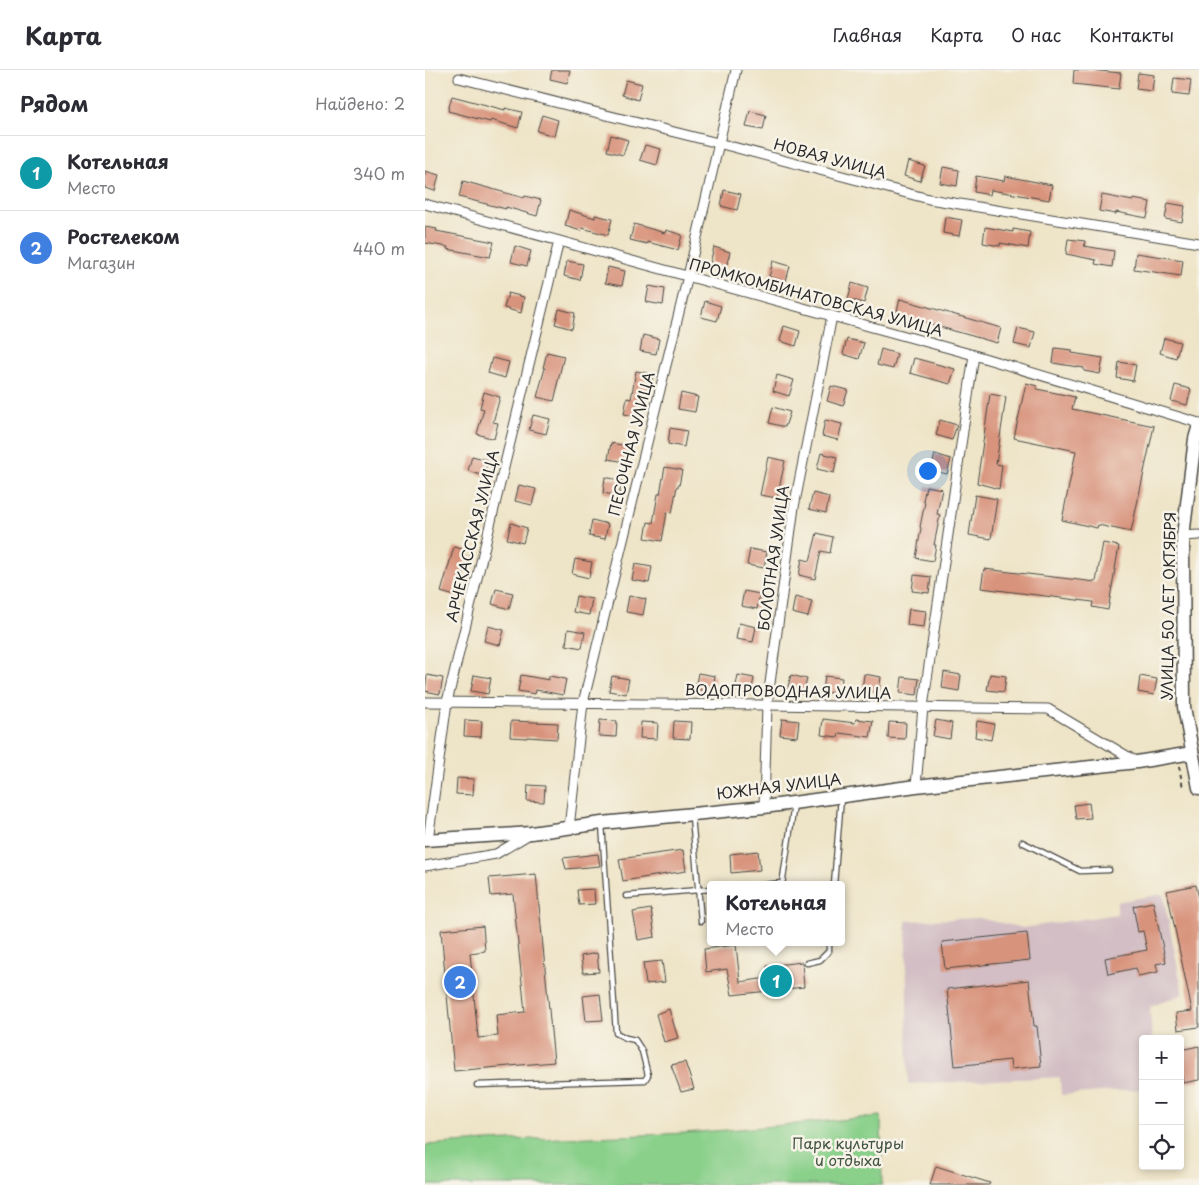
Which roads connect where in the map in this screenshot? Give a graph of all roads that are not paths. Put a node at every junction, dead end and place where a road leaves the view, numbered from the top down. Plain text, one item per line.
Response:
1 (735, 70) edge
2 (459, 78) dead end
3 (718, 143) junction
4 (425, 204) edge
5 (559, 241) junction
6 (1199, 243) edge
7 (688, 276) junction
8 (832, 316) junction
9 (974, 355) junction
10 (1199, 424) edge
11 (1199, 535) edge
12 (1183, 536) junction
13 (425, 702) edge
14 (447, 702) junction
15 (583, 703) junction
16 (767, 705) junction
17 (923, 707) junction
18 (1196, 753) edge
19 (1137, 762) junction
20 (916, 786) junction
21 (1199, 788) edge
22 (841, 796) junction
23 (794, 802) junction
24 (764, 807) junction
25 (691, 814) junction
26 (602, 823) junction
27 (569, 828) junction
28 (531, 833) junction
29 (427, 840) edge
30 (1022, 842) dead end
31 (425, 866) edge
32 (1109, 870) dead end
33 (782, 881) edge
34 (834, 881) edge
35 (707, 889) edge
36 (699, 890) junction
37 (626, 896) dead end
38 (701, 921) dead end
39 (829, 946) edge
40 (807, 963) dead end
41 (477, 1085) dead end

1 - 3 street, ПЕСОЧНАЯ УЛИЦА
2 - 3 street, НОВАЯ УЛИЦА
3 - 6 street, НОВАЯ УЛИЦА
3 - 7 street, ПЕСОЧНАЯ УЛИЦА
4 - 5 street, ПРОМКОМБИНАТОВСКАЯ УЛИЦА
5 - 7 street, ПРОМКОМБИНАТОВСКАЯ УЛИЦА
5 - 14 street, АРЧЕКАССКАЯ УЛИЦА
7 - 8 street, ПРОМКОМБИНАТОВСКАЯ УЛИЦА
7 - 15 street, ПЕСОЧНАЯ УЛИЦА
8 - 9 street, ПРОМКОМБИНАТОВСКАЯ УЛИЦА
8 - 16 street, БОЛОТНАЯ УЛИЦА
9 - 10 street, ПРОМКОМБИНАТОВСКАЯ УЛИЦА
9 - 17 street
10 - 12 street, УЛИЦА 50 ЛЕТ ОКТЯБРЯ
11 - 12 street
12 - 18 street, УЛИЦА 50 ЛЕТ ОКТЯБРЯ
13 - 14 street, ВОДОПРОВОДНАЯ УЛИЦА
14 - 15 street, ВОДОПРОВОДНАЯ УЛИЦА
14 - 29 street, АРЧЕКАССКАЯ УЛИЦА
15 - 16 street, ВОДОПРОВОДНАЯ УЛИЦА
15 - 27 street, ПЕСОЧНАЯ УЛИЦА
16 - 17 street, ВОДОПРОВОДНАЯ УЛИЦА
16 - 24 street, БОЛОТНАЯ УЛИЦА
17 - 19 street, ВОДОПРОВОДНАЯ УЛИЦА
17 - 20 street
18 - 19 street, ЮЖНАЯ УЛИЦА
18 - 21 street, УЛИЦА 50 ЛЕТ ОКТЯБРЯ
19 - 20 street, ЮЖНАЯ УЛИЦА
20 - 22 street, ЮЖНАЯ УЛИЦА
22 - 23 street, ЮЖНАЯ УЛИЦА
22 - 34 lane
23 - 24 street, ЮЖНАЯ УЛИЦА
23 - 33 lane
24 - 25 street, ЮЖНАЯ УЛИЦА
25 - 26 street, ЮЖНАЯ УЛИЦА
25 - 36 lane
26 - 27 street, ЮЖНАЯ УЛИЦА
26 - 41 lane
27 - 28 street, ЮЖНАЯ УЛИЦА
28 - 29 street, ЮЖНАЯ УЛИЦА
28 - 31 street
30 - 32 lane
35 - 36 lane
36 - 37 lane
36 - 38 lane
39 - 40 lane

